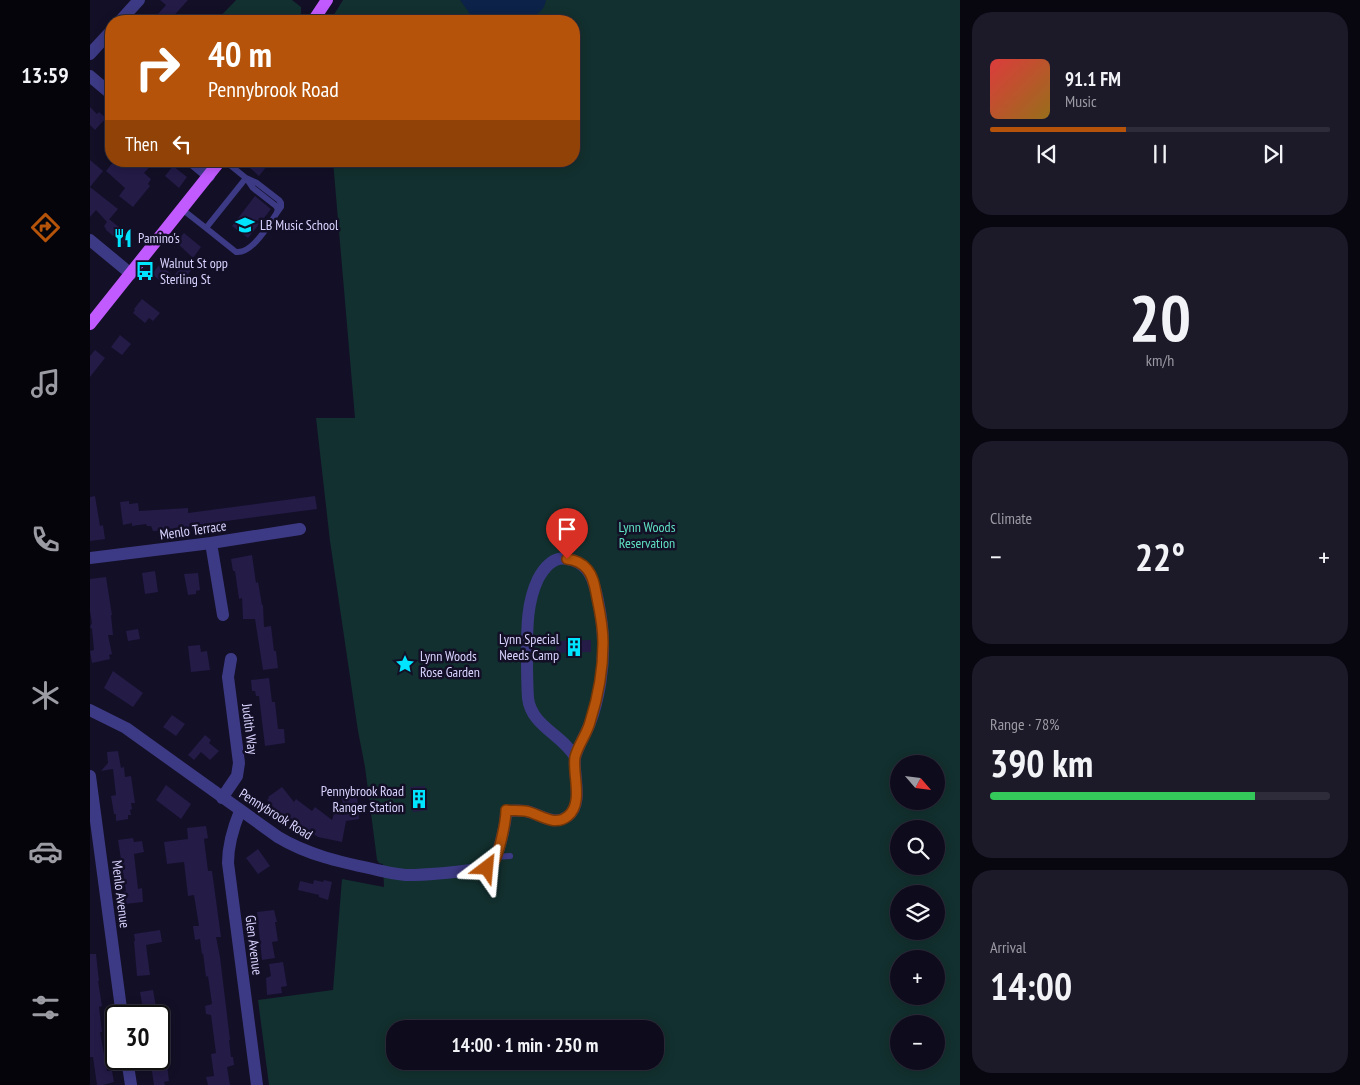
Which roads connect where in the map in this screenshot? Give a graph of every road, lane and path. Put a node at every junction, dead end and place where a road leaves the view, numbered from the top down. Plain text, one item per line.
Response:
1 (139, 0) edge
2 (327, 0) edge
3 (125, 15) edge
4 (317, 15) edge
5 (105, 38) edge
6 (90, 54) edge
7 (90, 76) edge
8 (105, 89) edge
9 (198, 167) edge
10 (216, 167) edge
11 (232, 167) edge
12 (209, 176) junction
13 (246, 178) junction
14 (183, 210) junction
15 (206, 228) junction
16 (91, 243) edge
17 (131, 274) junction
18 (90, 324) edge
19 (300, 528) dead end
20 (211, 543) junction
21 (90, 558) edge
22 (223, 615) dead end
23 (231, 660) dead end
24 (90, 710) edge
25 (575, 757) junction
26 (90, 776) edge
27 (222, 798) junction
28 (240, 811) junction
29 (510, 856) dead end
30 (495, 857) junction
31 (121, 1005) edge
32 (129, 1070) edge
33 (131, 1085) edge
34 (257, 1085) edge

1 - 3 street
2 - 4 main road
5 - 6 street
7 - 8 street
9 - 12 street
10 - 12 main road
11 - 13 lane
12 - 14 main road
13 - 15 lane
13 - 15 lane
14 - 15 lane
14 - 17 main road
16 - 17 street
17 - 18 main road
19 - 20 street, Menlo Terrace
20 - 21 street, Menlo Terrace
20 - 22 street
23 - 27 street, Judith Way
24 - 27 street, Pennybrook Road
25 - 25 street
25 - 30 street
26 - 31 street, Menlo Avenue
27 - 28 street, Pennybrook Road
28 - 30 street, Pennybrook Road
28 - 34 street, Glen Avenue
29 - 30 lane, Pennybrook Road
32 - 33 street

